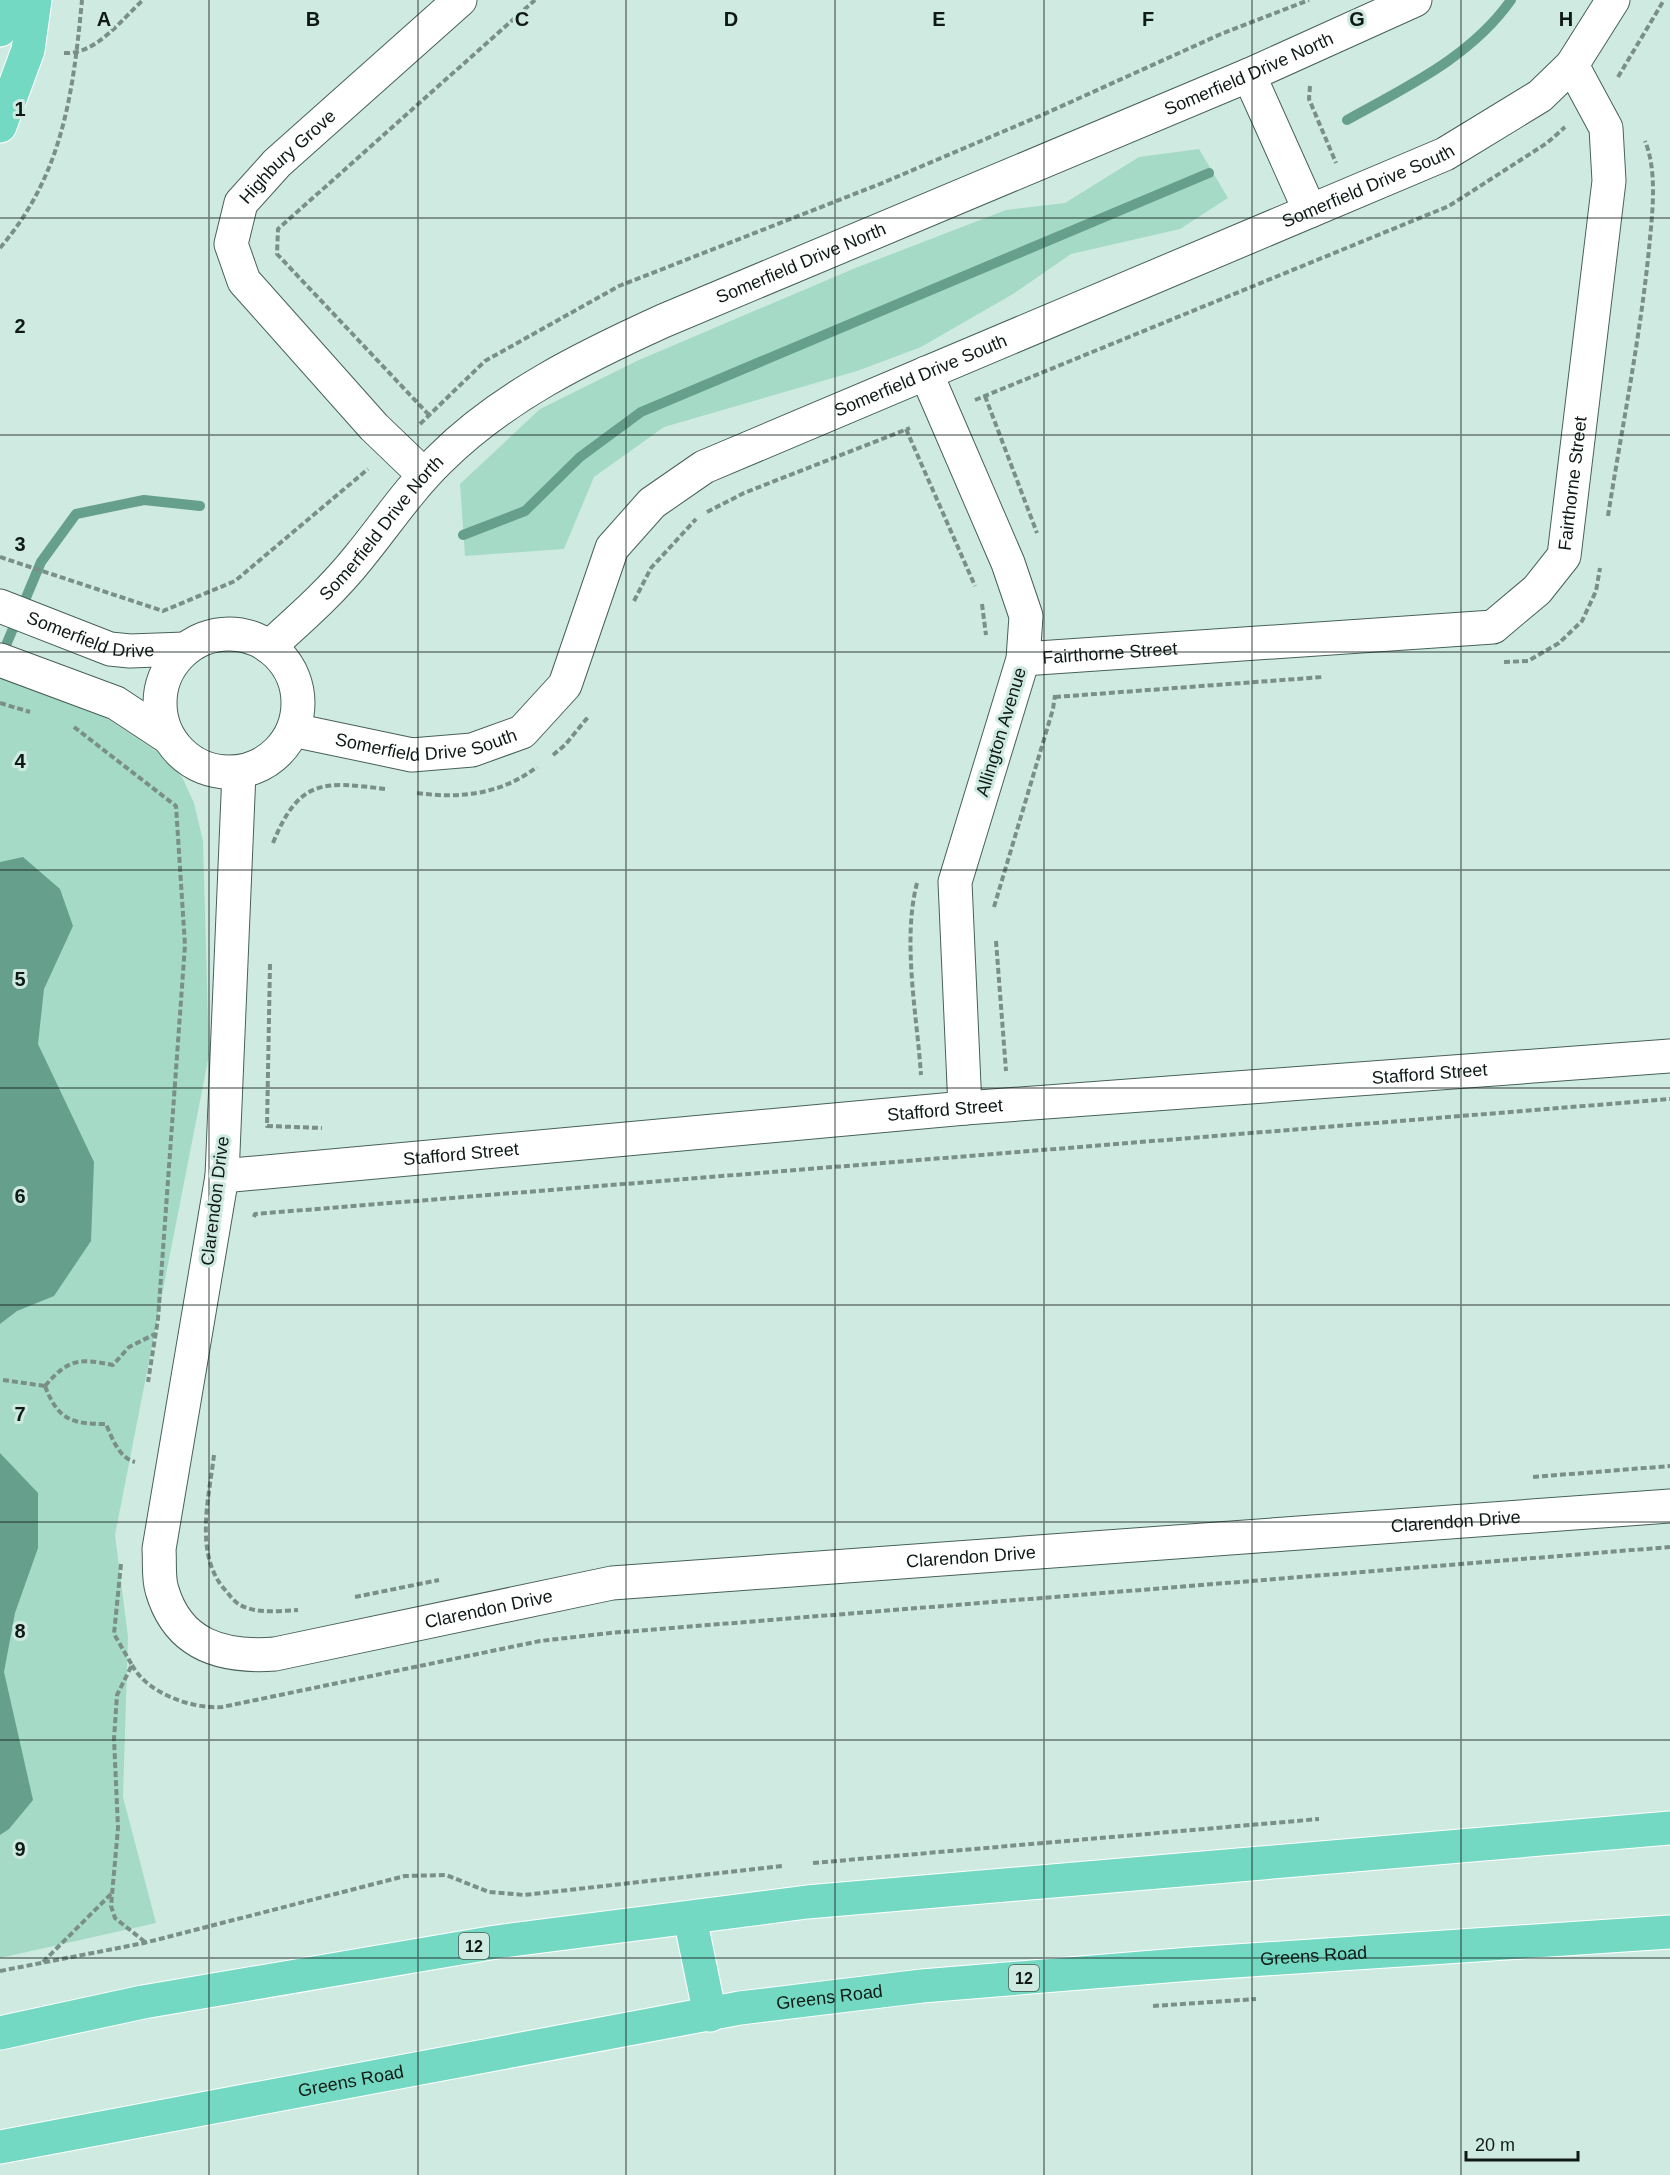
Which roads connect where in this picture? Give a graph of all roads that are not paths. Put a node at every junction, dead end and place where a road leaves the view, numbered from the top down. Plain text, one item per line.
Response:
1 (13, 0) edge
2 (35, 0) edge
3 (460, 0) edge
4 (1414, 0) edge
5 (1613, 0) edge
6 (0, 30) edge
7 (1572, 65) junction
8 (1249, 75) junction
9 (0, 126) edge
10 (1310, 211) junction
11 (926, 373) junction
12 (424, 475) junction
13 (0, 606) edge
14 (269, 647) junction
15 (185, 649) junction
16 (1023, 658) junction
17 (0, 660) edge
18 (293, 730) junction
19 (169, 738) junction
20 (239, 772) junction
21 (1670, 1056) edge
22 (964, 1092) junction
23 (222, 1176) junction
24 (1670, 1506) edge
25 (1670, 1828) edge
26 (690, 1918) junction
27 (1670, 1932) edge
28 (710, 2014) junction
29 (0, 2033) edge
30 (10, 2147) edge

1 - 6 main road
2 - 9 main road
3 - 12 street, Highbury Grove
4 - 8 street, Somerfield Drive North
5 - 7 street, Somerfield Drive South
7 - 10 street, Somerfield Drive South
7 - 16 street, Fairthorne Street
8 - 10 street
8 - 12 street, Somerfield Drive North
10 - 11 street, Somerfield Drive South
11 - 16 street, Allington Avenue
11 - 18 street, Somerfield Drive South
12 - 14 street, Somerfield Drive North
13 - 15 street, Somerfield Drive
14 - 15 street
14 - 18 street
15 - 19 street
16 - 22 street, Allington Avenue
17 - 19 street
18 - 20 street
19 - 20 street
20 - 23 street, Clarendon Drive
21 - 22 street, Stafford Street
22 - 23 street, Stafford Street
23 - 24 street, Clarendon Drive
25 - 26 main road, 12
26 - 28 main road
26 - 29 main road, 12
27 - 28 main road, Greens Road / 12
28 - 30 main road, Greens Road / 12

